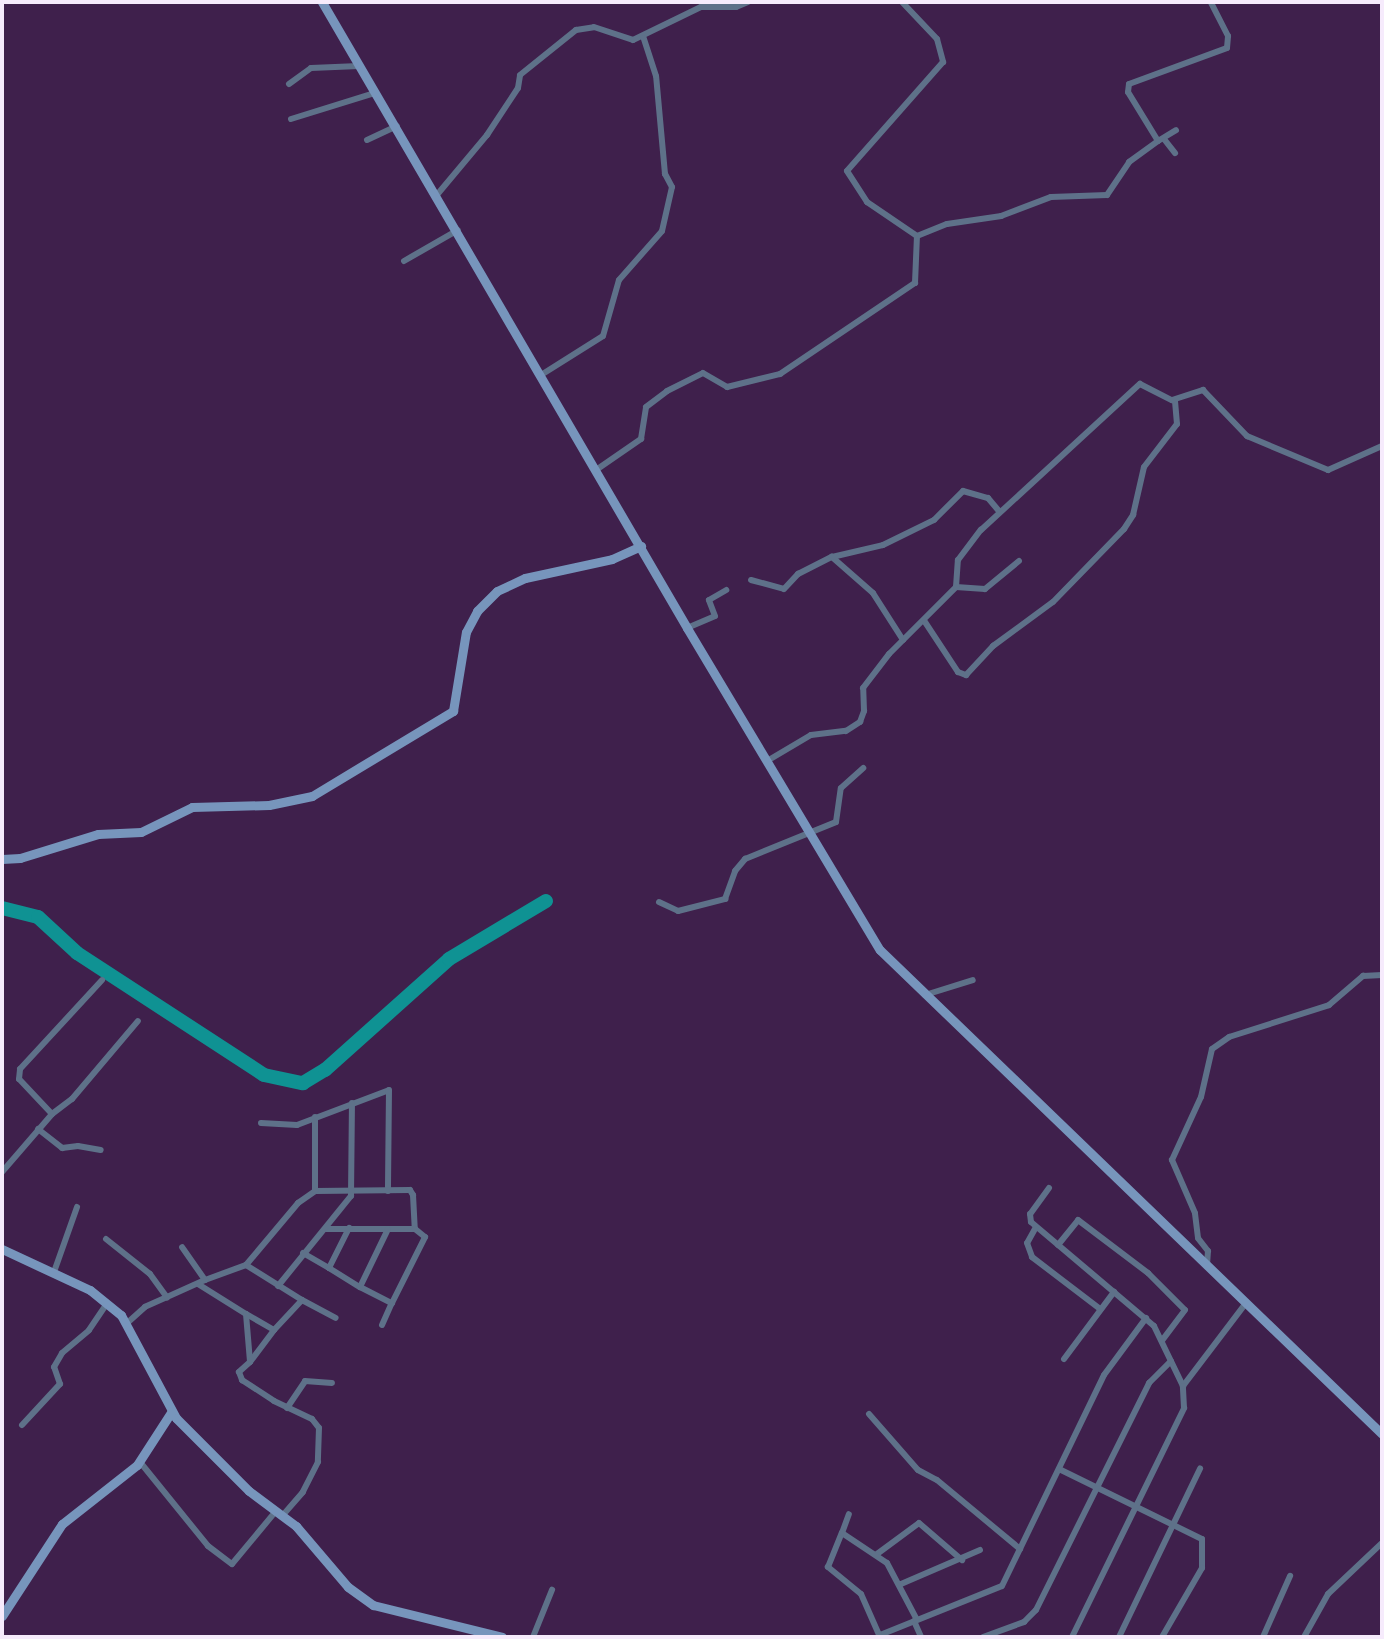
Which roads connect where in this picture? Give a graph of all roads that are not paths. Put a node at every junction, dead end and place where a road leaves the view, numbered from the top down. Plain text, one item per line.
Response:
1 (322, 2) edge
2 (748, 2) edge
3 (902, 2) edge
4 (1211, 2) edge
5 (644, 38) junction
6 (359, 66) junction
7 (289, 83) dead end
8 (375, 93) junction
9 (291, 119) dead end
10 (397, 126) junction
11 (1176, 130) dead end
12 (367, 140) dead end
13 (1161, 140) junction
14 (1175, 153) dead end
15 (436, 196) junction
16 (458, 230) junction
17 (916, 236) junction
18 (404, 261) dead end
19 (541, 375) junction
20 (1175, 400) junction
21 (1382, 446) edge
22 (596, 470) junction
23 (998, 510) junction
24 (641, 546) junction
25 (832, 557) junction
26 (1019, 561) dead end
27 (751, 580) dead end
28 (956, 587) junction
29 (726, 590) dead end
30 (925, 622) junction
31 (687, 628) junction
32 (903, 640) junction
33 (767, 761) junction
34 (863, 768) dead end
35 (809, 832) junction
36 (2, 859) edge
37 (659, 902) dead end
38 (1382, 975) edge
39 (102, 980) dead end
40 (973, 980) dead end
41 (925, 995) junction
42 (138, 1021) dead end
43 (352, 1103) junction
44 (52, 1114) junction
45 (316, 1117) junction
46 (261, 1123) dead end
47 (38, 1129) junction
48 (101, 1150) dead end
49 (2, 1172) edge
50 (1049, 1188) dead end
51 (316, 1191) junction
52 (388, 1191) junction
53 (352, 1192) junction
54 (76, 1207) dead end
55 (349, 1228) junction
56 (326, 1229) junction
57 (415, 1229) junction
58 (1034, 1229) junction
59 (388, 1230) junction
60 (106, 1239) dead end
61 (1058, 1245) junction
62 (182, 1247) dead end
63 (2, 1249) edge
64 (303, 1253) junction
65 (246, 1265) junction
66 (1206, 1265) junction
67 (329, 1268) junction
68 (54, 1272) junction
69 (201, 1282) junction
70 (278, 1286) junction
71 (360, 1287) junction
72 (1114, 1293) junction
73 (167, 1297) junction
74 (302, 1300) junction
75 (107, 1303) junction
76 (392, 1303) junction
77 (1246, 1303) junction
78 (1100, 1309) junction
79 (246, 1314) junction
80 (336, 1318) dead end
81 (1146, 1318) junction
82 (127, 1323) junction
83 (382, 1325) dead end
84 (274, 1330) junction
85 (1162, 1340) junction
86 (1064, 1359) dead end
87 (1171, 1361) junction
88 (250, 1362) junction
89 (332, 1383) dead end
90 (1183, 1386) junction
91 (287, 1408) junction
92 (172, 1411) junction
93 (869, 1414) dead end
94 (22, 1425) dead end
95 (1382, 1434) edge
96 (140, 1462) junction
97 (1059, 1469) junction
98 (1200, 1469) dead end
99 (1097, 1489) junction
100 (1140, 1506) junction
101 (279, 1513) junction
102 (849, 1514) dead end
103 (1174, 1525) junction
104 (842, 1533) junction
105 (1382, 1544) edge
106 (1020, 1549) junction
107 (980, 1550) dead end
108 (877, 1554) junction
109 (962, 1560) junction
110 (1290, 1576) dead end
111 (901, 1584) junction
112 (552, 1590) dead end
113 (2, 1616) edge
114 (915, 1620) junction
115 (880, 1636) edge
116 (502, 1637) edge
117 (533, 1637) edge
118 (921, 1637) edge
119 (983, 1637) edge
120 (1072, 1637) edge
121 (1119, 1637) edge
122 (1163, 1637) edge
123 (1263, 1637) edge
124 (1304, 1637) edge

1 - 6 street
2 - 5 street
3 - 17 street
4 - 13 street
5 - 15 street
5 - 19 street
6 - 7 street
6 - 8 street
8 - 9 street
8 - 10 street
10 - 12 street
10 - 15 street
11 - 13 street
13 - 14 street
13 - 17 street
15 - 16 street
16 - 18 street
16 - 19 street
17 - 22 street
19 - 22 street
20 - 21 street
20 - 23 street
20 - 30 street
22 - 24 street
23 - 25 street
23 - 28 street
24 - 31 street
24 - 36 street
25 - 27 street
25 - 32 street
26 - 28 street
28 - 30 street
29 - 31 street
30 - 32 street
31 - 33 street
32 - 33 street
33 - 35 street
34 - 35 street
35 - 37 street
35 - 41 street
38 - 66 street
39 - 44 street
40 - 41 street
41 - 66 street
42 - 44 street
43 - 45 street
43 - 52 street
43 - 53 street
44 - 47 street
45 - 46 street
45 - 51 street
47 - 48 street
47 - 49 street
50 - 58 street
51 - 53 street
51 - 65 street
52 - 53 street
52 - 57 street
53 - 56 street
54 - 68 street
55 - 56 street
55 - 59 street
55 - 67 street
56 - 64 street
57 - 59 street
57 - 76 street
58 - 61 street
58 - 78 street
59 - 71 street
60 - 73 street
61 - 72 street
61 - 85 street
62 - 69 street
63 - 68 street
64 - 67 street
64 - 70 street
65 - 69 street
65 - 70 street
66 - 77 street
67 - 71 street
68 - 75 street
69 - 73 street
69 - 79 street
70 - 74 street
71 - 76 street
72 - 78 street
72 - 81 street
73 - 82 street
74 - 80 street
74 - 84 street
75 - 82 street
75 - 94 street
76 - 83 street
77 - 90 street
77 - 95 street
78 - 86 street
79 - 84 street
79 - 88 street
81 - 85 street
81 - 97 street
82 - 92 street
84 - 88 street
85 - 87 street
87 - 90 street
87 - 99 street
88 - 91 street
89 - 91 street
90 - 100 street
91 - 101 street
92 - 96 street
92 - 101 street
93 - 106 street
96 - 101 street
96 - 113 street
97 - 99 street
97 - 106 street
98 - 103 street
99 - 100 street
99 - 119 street
100 - 103 street
100 - 120 street
101 - 116 street
102 - 104 street
103 - 121 street
103 - 122 street
104 - 108 street
104 - 115 street
105 - 124 street
106 - 114 street
107 - 109 street
108 - 109 street
108 - 111 street
109 - 111 street
110 - 123 street
111 - 114 street
112 - 117 street
114 - 115 street
114 - 118 street

